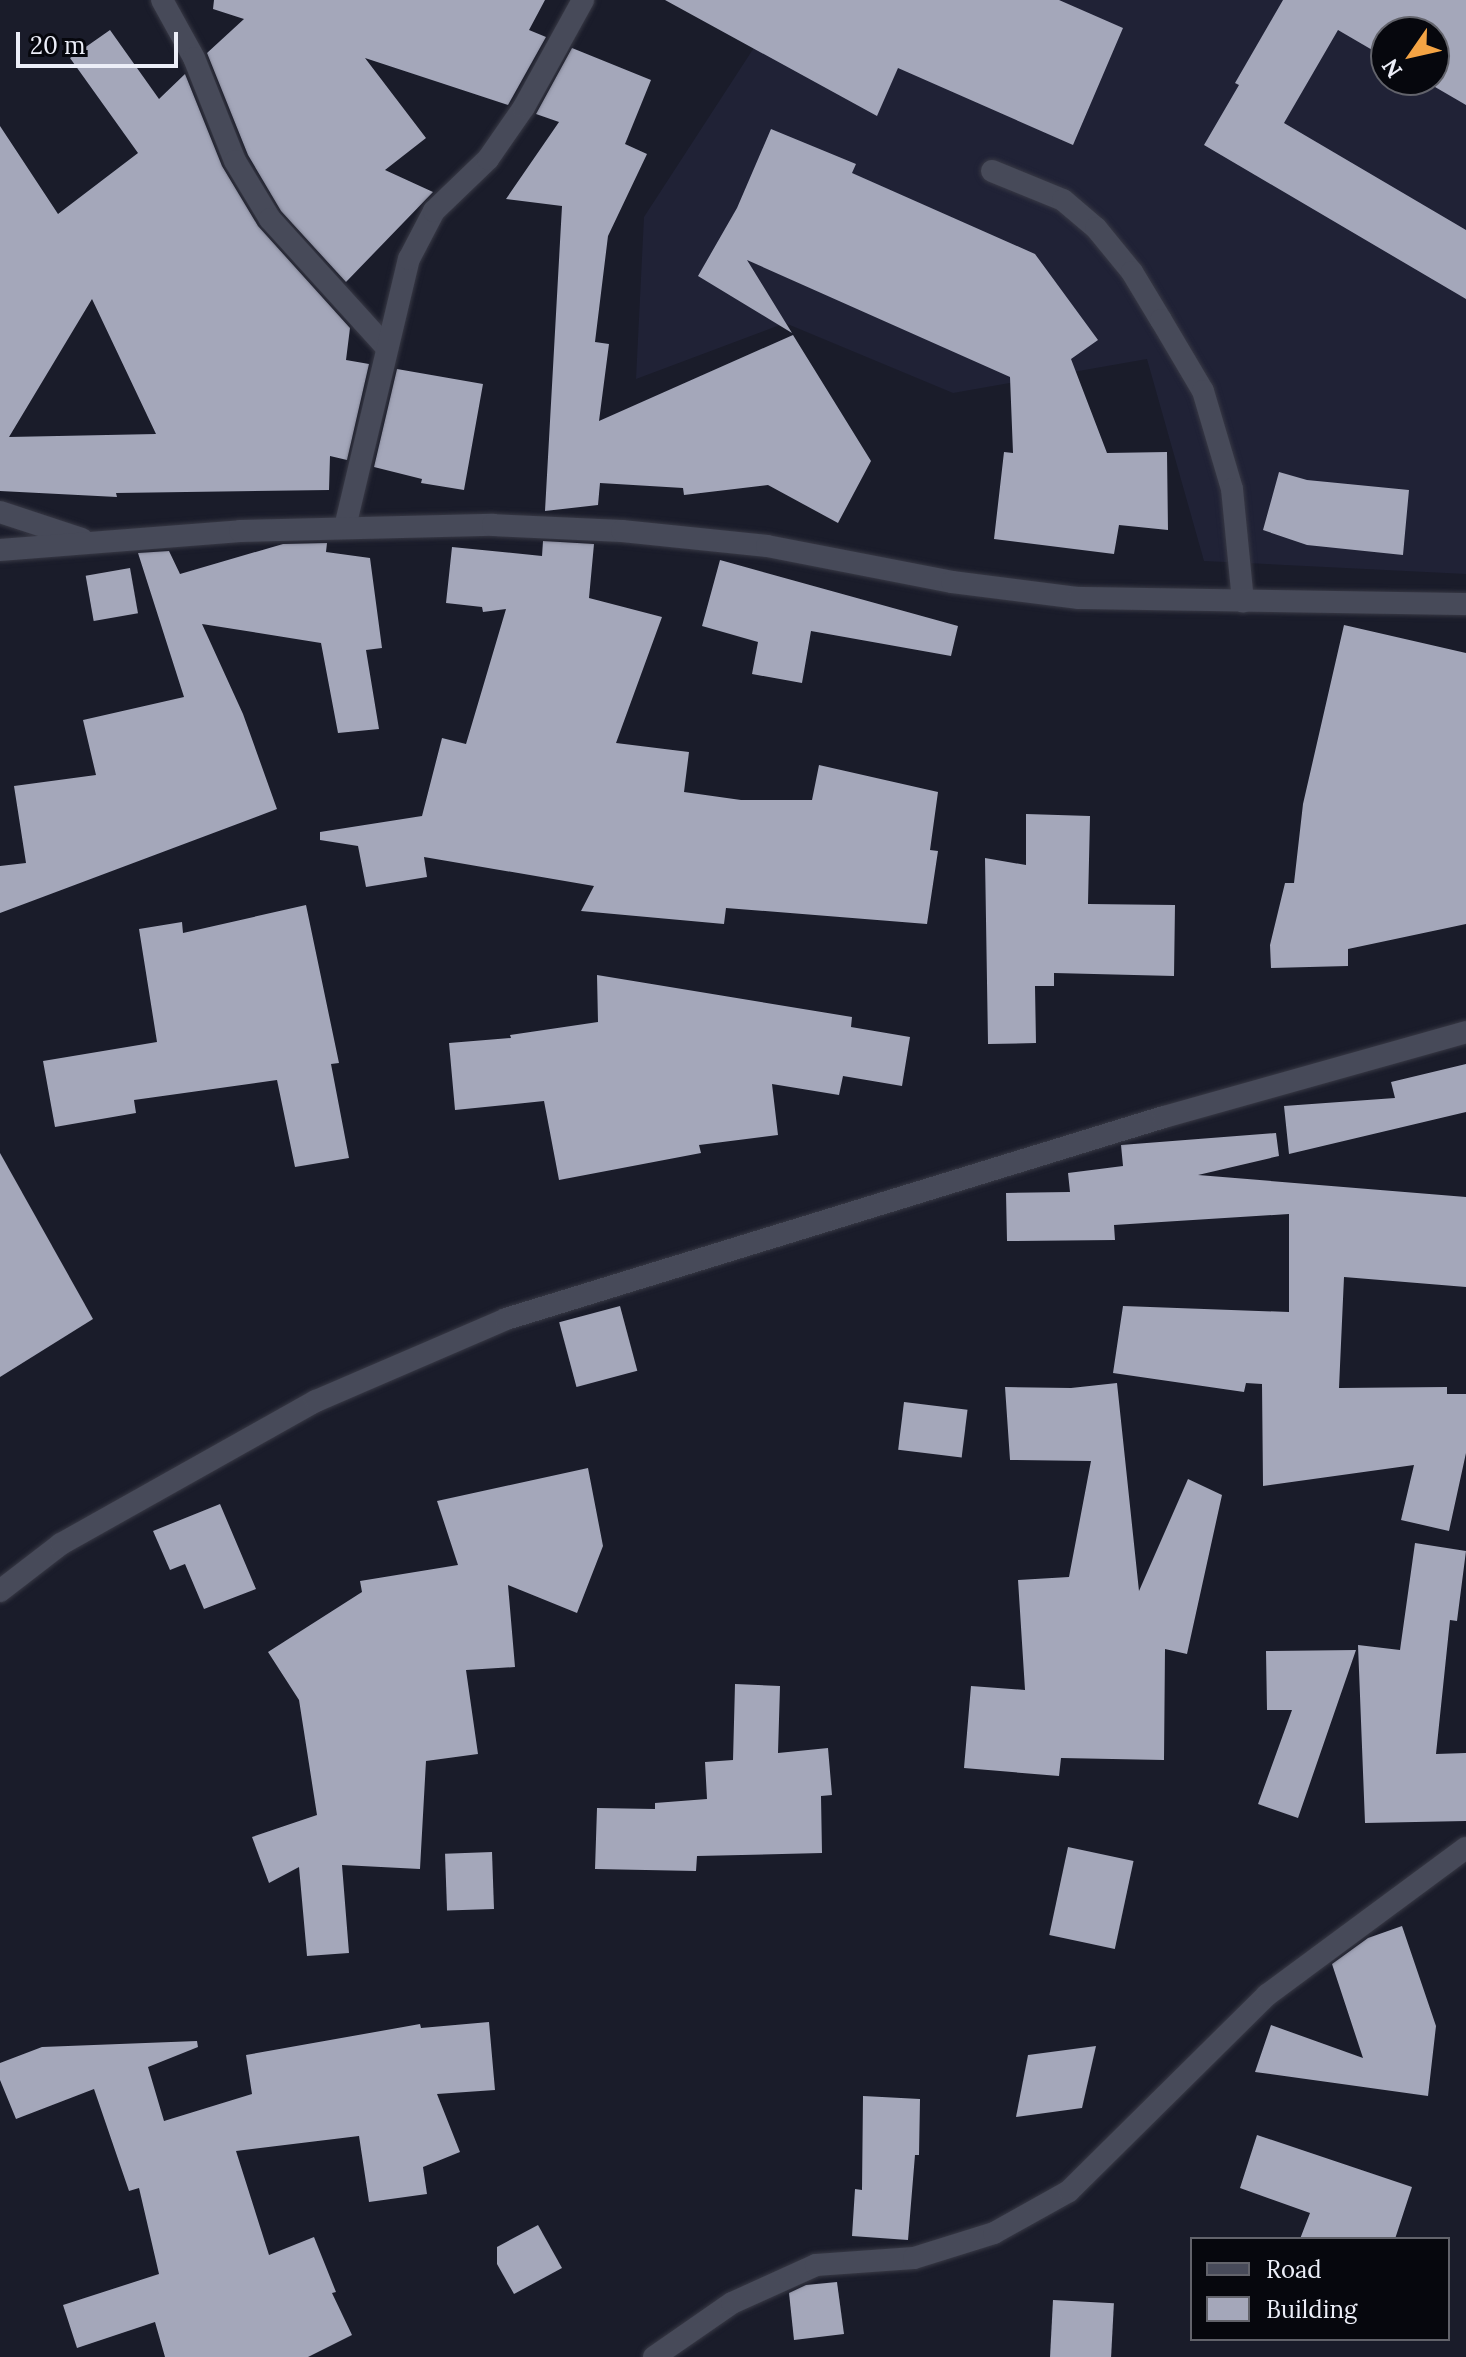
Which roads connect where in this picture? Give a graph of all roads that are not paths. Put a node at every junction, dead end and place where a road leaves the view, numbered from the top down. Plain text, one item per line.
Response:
1 (162, 0) edge
2 (583, 0) edge
3 (992, 171) dead end
4 (386, 347) junction
5 (0, 512) edge
6 (345, 527) junction
7 (95, 543) junction
8 (0, 550) edge
9 (1243, 601) junction
10 (1466, 604) edge
11 (1466, 1032) edge
12 (0, 1591) edge
13 (1466, 1848) edge
14 (654, 2357) edge

1 - 4 street
2 - 4 street
3 - 9 street
4 - 6 street
5 - 7 street
6 - 7 street
6 - 9 street
7 - 8 street
9 - 10 street
11 - 12 street
13 - 14 street

